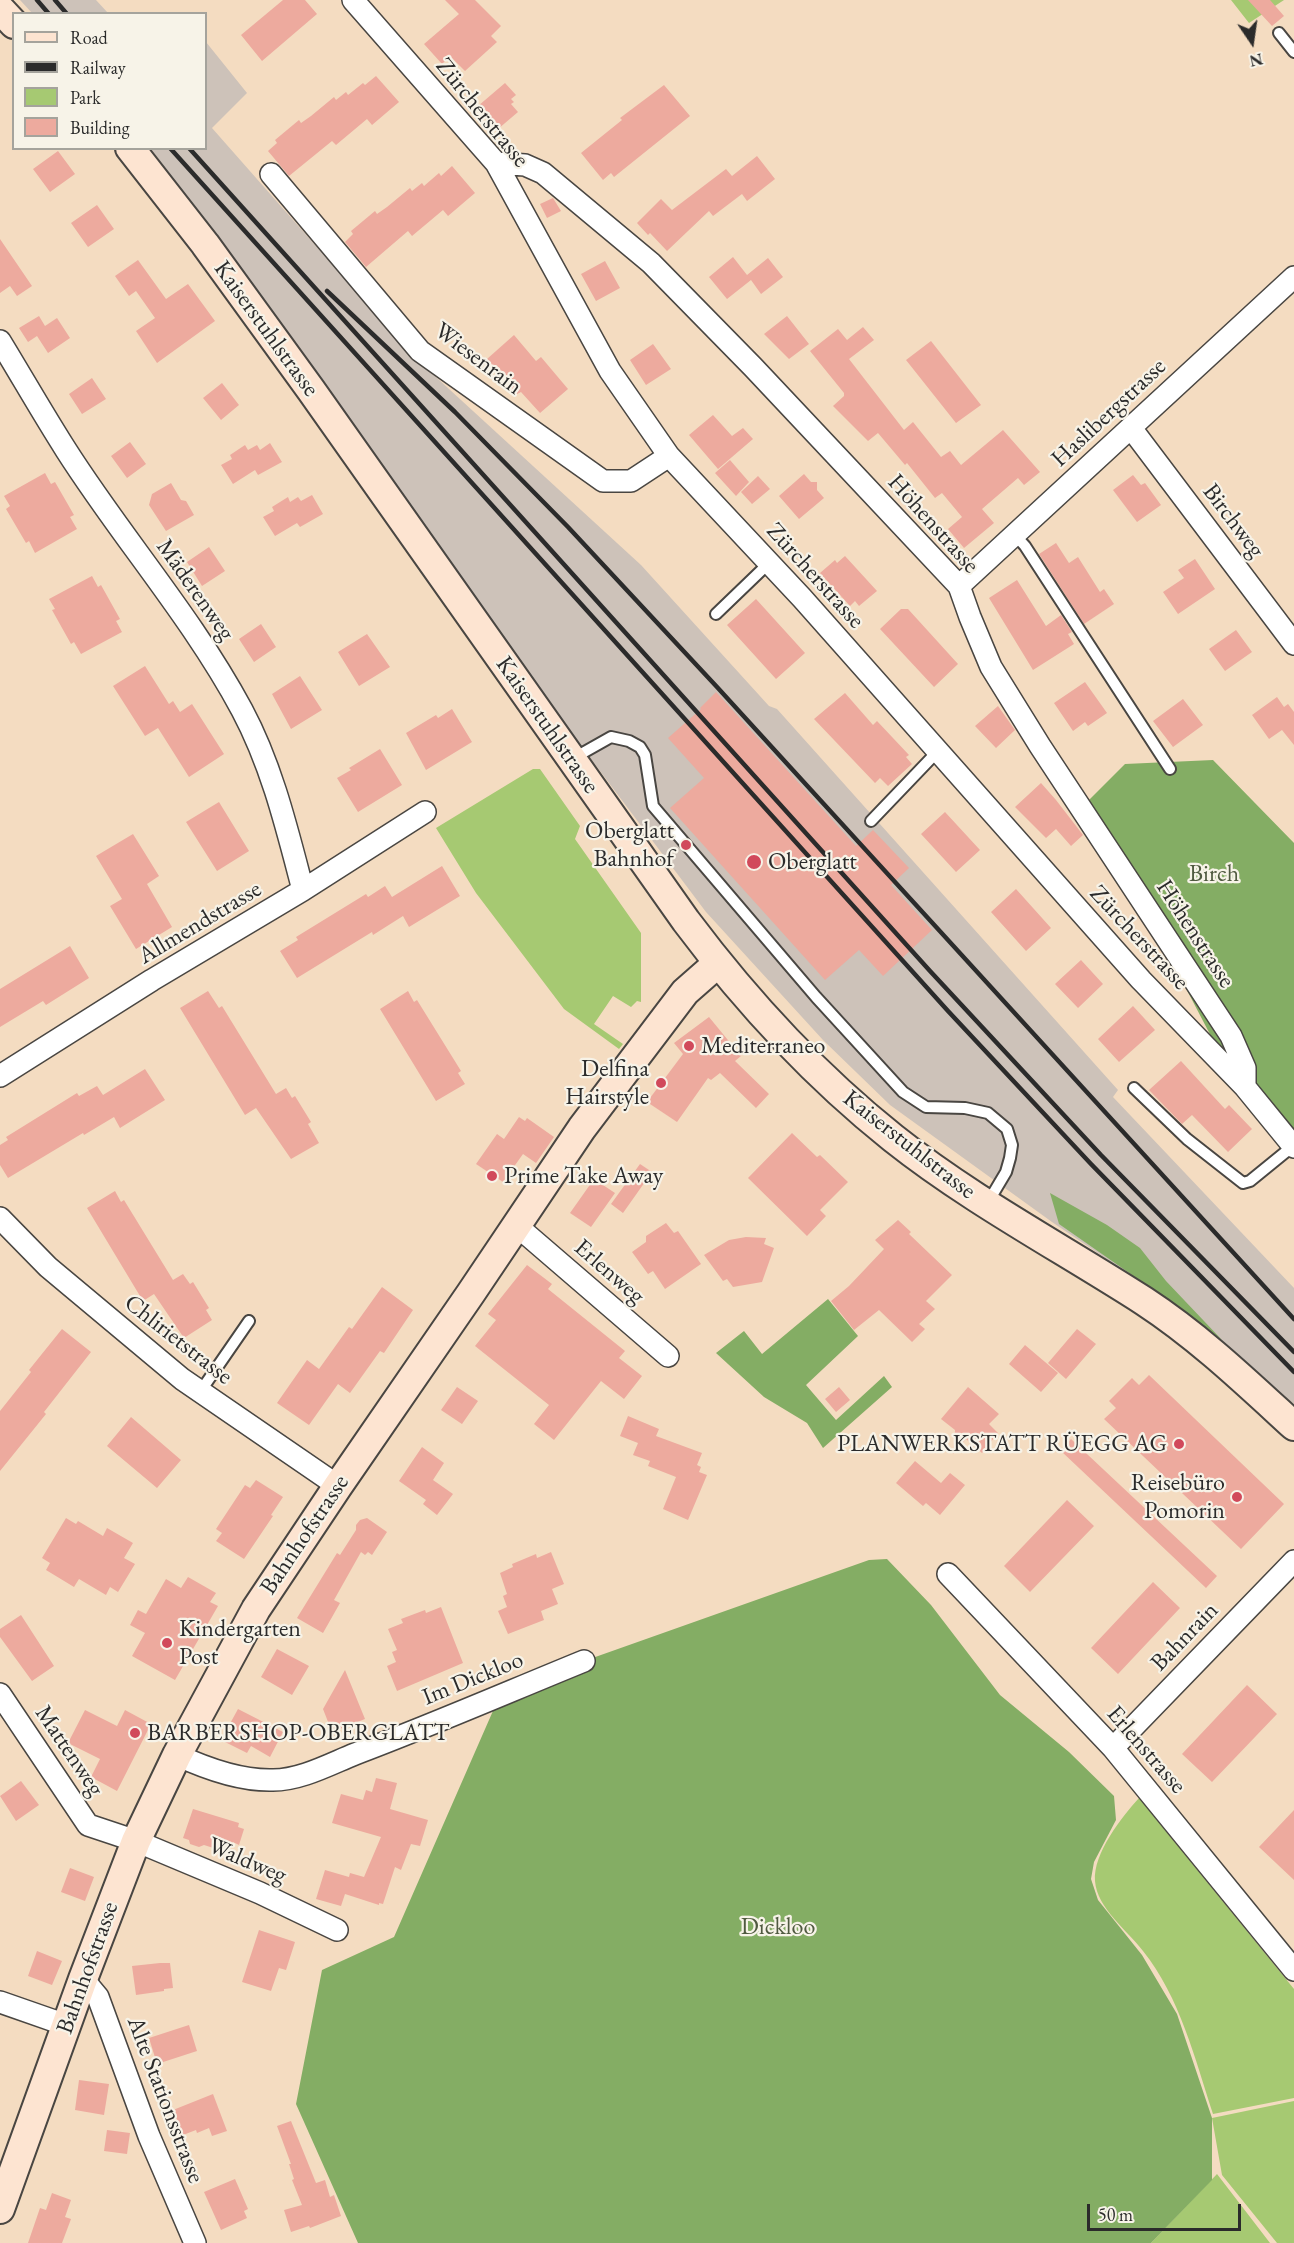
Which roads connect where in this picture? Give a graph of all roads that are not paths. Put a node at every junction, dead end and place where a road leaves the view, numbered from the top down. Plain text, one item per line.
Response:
1 (353, 0) edge
2 (0, 9) edge
3 (12, 22) edge
4 (1279, 33) dead end
5 (1294, 52) edge
6 (132, 150) edge
7 (496, 163) junction
8 (271, 174) dead end
9 (1294, 277) edge
10 (0, 341) edge
11 (1131, 428) junction
12 (669, 456) junction
13 (1015, 535) junction
14 (769, 563) junction
15 (959, 586) junction
16 (716, 614) dead end
17 (1294, 644) edge
18 (938, 751) junction
19 (570, 759) junction
20 (1170, 769) dead end
21 (425, 812) dead end
22 (871, 821) dead end
23 (303, 890) junction
24 (718, 963) junction
25 (0, 1076) edge
26 (1245, 1087) junction
27 (1134, 1088) dead end
28 (1294, 1147) edge
29 (987, 1204) junction
30 (0, 1218) edge
31 (517, 1226) junction
32 (249, 1321) dead end
33 (668, 1356) dead end
34 (200, 1392) junction
35 (1294, 1426) edge
36 (338, 1485) junction
37 (1294, 1561) edge
38 (948, 1574) dead end
39 (584, 1661) dead end
40 (0, 1694) edge
41 (1113, 1748) junction
42 (177, 1755) junction
43 (136, 1841) junction
44 (337, 1930) dead end
45 (1294, 1970) edge
46 (82, 1979) junction
47 (0, 2002) edge
48 (66, 2025) junction
49 (0, 2209) edge
50 (195, 2243) edge

1 - 7 street, Zürcherstrasse
2 - 3 main road
4 - 5 lane
6 - 19 main road, Kaiserstuhlstrasse
7 - 12 street, Zürcherstrasse
7 - 15 street, Höhenstrasse
8 - 12 street, Wiesenrain
9 - 11 street, Haslibergstrasse
10 - 23 street, Mäderenweg
11 - 13 street, Haslibergstrasse
11 - 17 street, Birchweg
12 - 14 street, Zürcherstrasse
13 - 15 street, Haslibergstrasse
13 - 20 lane
14 - 16 lane
14 - 18 street, Zürcherstrasse
15 - 26 street, Höhenstrasse
18 - 22 lane
18 - 26 street, Zürcherstrasse
19 - 24 main road, Kaiserstuhlstrasse
19 - 29 lane
21 - 23 street, Allmendstrasse
23 - 25 street, Allmendstrasse
24 - 29 main road, Kaiserstuhlstrasse
24 - 31 main road, Bahnhofstrasse
26 - 28 street, Zürcherstrasse
27 - 28 lane
29 - 35 main road, Kaiserstuhlstrasse
30 - 34 street, Chlirietstrasse
31 - 33 street, Erlenweg
31 - 36 main road, Bahnhofstrasse
32 - 34 lane
34 - 36 street, Chlirietstrasse
36 - 42 main road, Bahnhofstrasse
37 - 41 street, Bahnrain
38 - 41 street, Erlenstrasse
39 - 42 street, Im Dickloo
40 - 43 street, Mattenweg
41 - 45 street, Erlenstrasse
42 - 43 main road, Bahnhofstrasse
43 - 44 street, Waldweg
43 - 46 main road, Bahnhofstrasse
46 - 48 main road, Bahnhofstrasse
46 - 50 street, Alte Stationsstrasse
47 - 48 street
48 - 49 main road, Bahnhofstrasse

